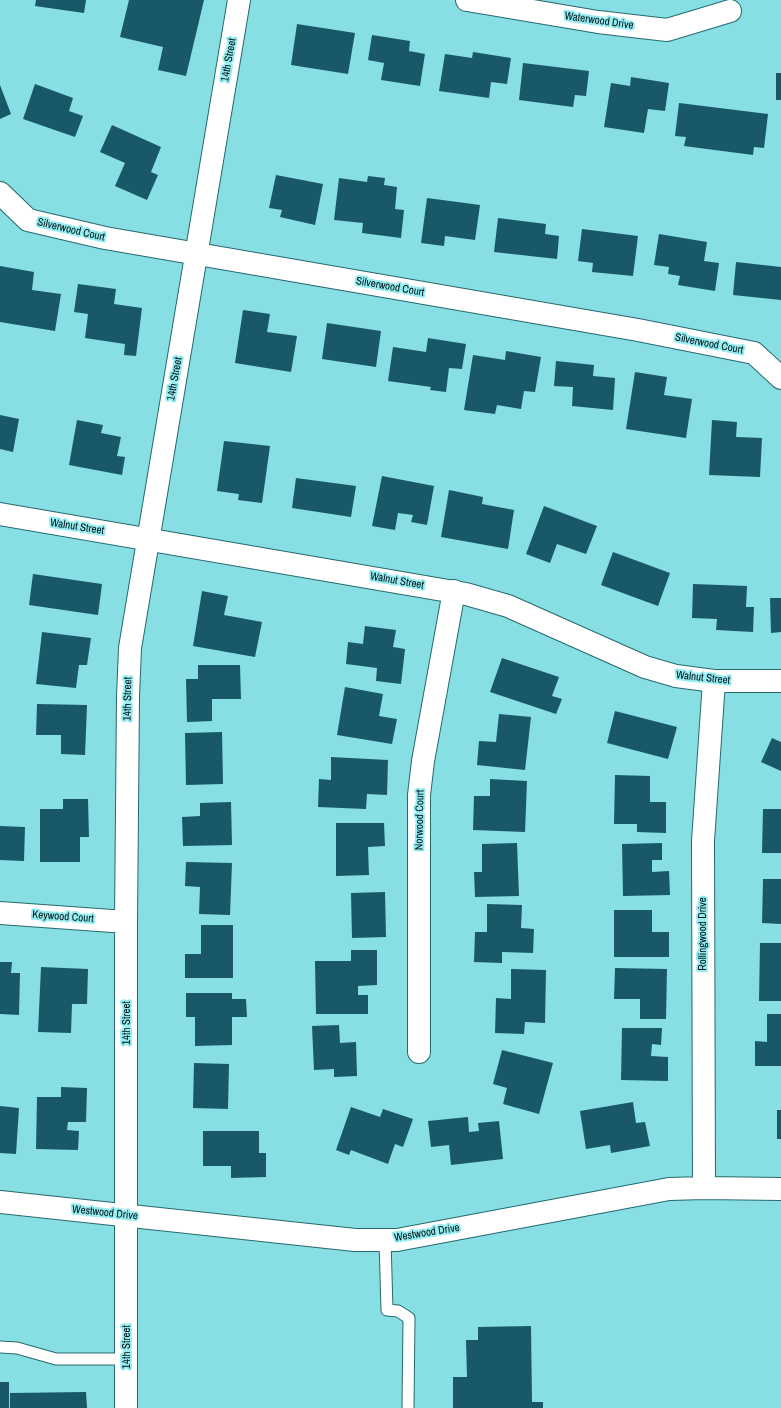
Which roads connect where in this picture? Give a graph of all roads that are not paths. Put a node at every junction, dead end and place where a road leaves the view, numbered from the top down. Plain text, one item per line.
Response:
1 (239, 0) edge
2 (467, 0) edge
3 (730, 11) dead end
4 (0, 193) edge
5 (196, 254) junction
6 (781, 378) edge
7 (0, 514) edge
8 (148, 539) junction
9 (454, 591) junction
10 (714, 681) junction
11 (781, 681) edge
12 (0, 913) edge
13 (126, 922) junction
14 (419, 1052) dead end
15 (704, 1188) junction
16 (781, 1189) edge
17 (0, 1202) edge
18 (127, 1216) junction
19 (385, 1240) junction
20 (0, 1347) edge
21 (127, 1359) junction
22 (126, 1408) edge
23 (408, 1408) edge

1 - 5 street, 14th Street
2 - 3 street, Waterwood Drive
4 - 5 street, Silverwood Court
5 - 6 street, Silverwood Court
5 - 8 street, 14th Street
7 - 8 street, Walnut Street
8 - 9 street, Walnut Street
8 - 13 street, 14th Street
9 - 10 street, Walnut Street
9 - 14 street, Norwood Court
10 - 11 street, Walnut Street
10 - 15 street, Rollingwood Drive
12 - 13 street, Keywood Court
13 - 18 street, 14th Street
15 - 16 street, Westwood Drive
15 - 19 street, Westwood Drive
17 - 18 street, Westwood Drive
18 - 19 street, Westwood Drive
18 - 21 street, 14th Street
19 - 23 lane
20 - 21 lane
21 - 22 street, 14th Street

